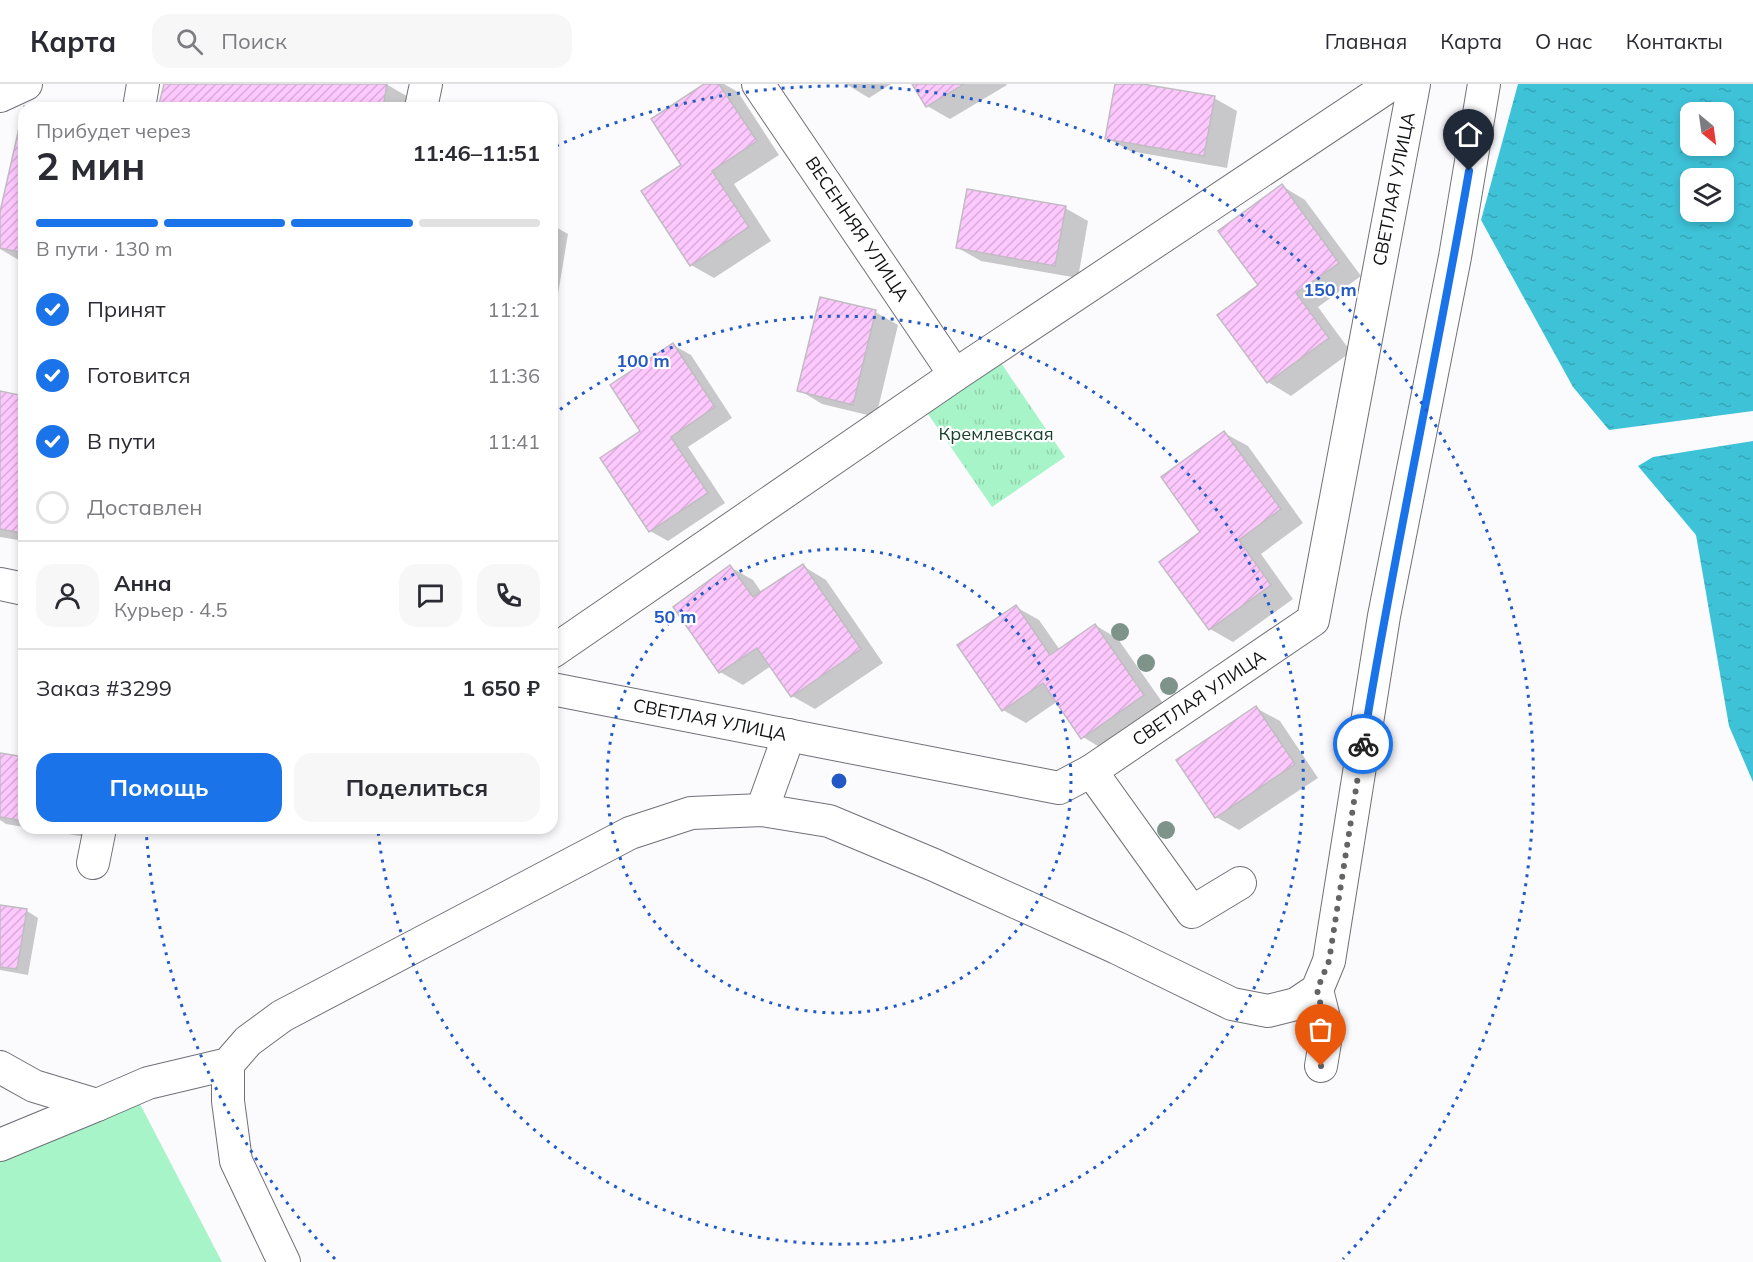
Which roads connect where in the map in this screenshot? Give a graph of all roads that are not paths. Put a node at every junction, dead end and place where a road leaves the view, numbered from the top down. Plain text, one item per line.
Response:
1 (26, 84) edge
2 (143, 84) edge
3 (426, 84) edge
4 (758, 84) edge
5 (1392, 84) edge
6 (1414, 84) edge
7 (1484, 84) edge
8 (0, 96) edge
9 (140, 102) edge
10 (422, 102) edge
11 (955, 375) junction
12 (0, 584) edge
13 (18, 588) edge
14 (558, 648) edge
15 (558, 690) edge
16 (789, 735) junction
17 (1091, 771) junction
18 (762, 810) junction
19 (99, 834) edge
20 (93, 863) dead end
21 (1240, 883) dead end
22 (1317, 990) junction
23 (228, 1064) junction
24 (1321, 1066) dead end
25 (0, 1067) edge
26 (97, 1105) junction
27 (0, 1145) edge
28 (284, 1262) edge

1 - 8 street
2 - 9 street
3 - 10 street
4 - 11 street, ВЕСЕННЯЯ УЛИЦА
5 - 11 street
6 - 17 street, СВЕТЛАЯ УЛИЦА
7 - 22 street
11 - 14 street
12 - 13 street
15 - 16 street, СВЕТЛАЯ УЛИЦА
16 - 17 street, СВЕТЛАЯ УЛИЦА
16 - 18 street
17 - 21 street
18 - 22 street
18 - 23 street
19 - 20 street
22 - 24 street
23 - 26 street
23 - 28 street
25 - 26 street
26 - 27 street

